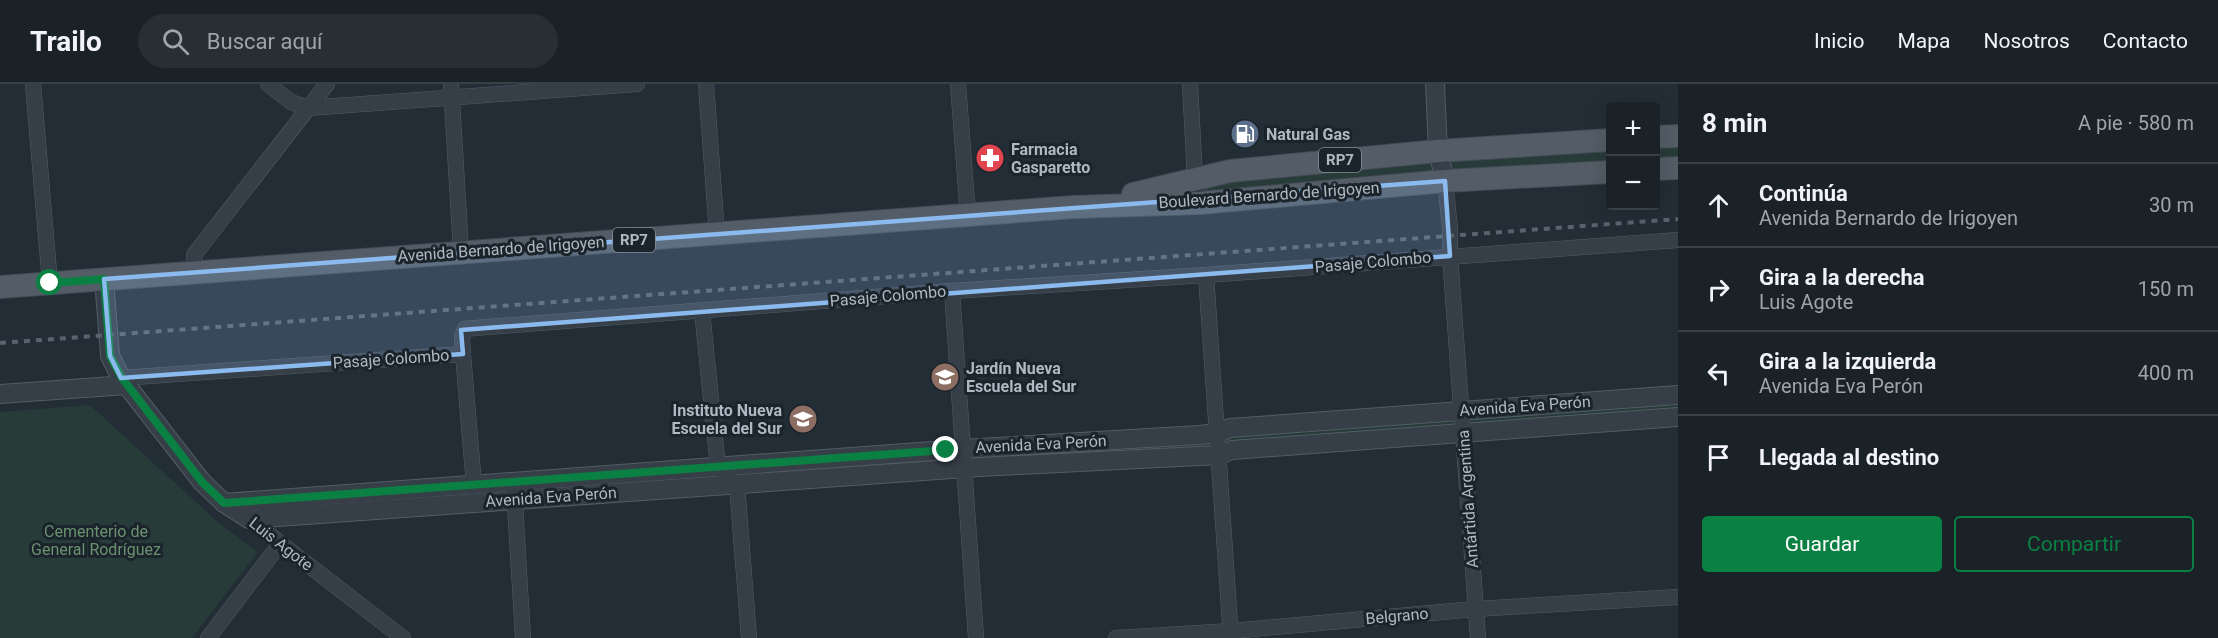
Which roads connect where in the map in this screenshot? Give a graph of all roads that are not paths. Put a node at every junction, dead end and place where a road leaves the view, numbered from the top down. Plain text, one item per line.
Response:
1 (33, 84) edge
2 (268, 84) edge
3 (327, 84) edge
4 (637, 84) edge
5 (706, 84) edge
6 (958, 84) edge
7 (1190, 84) edge
8 (1435, 84) edge
9 (451, 91) edge
10 (308, 108) junction
11 (1678, 136) edge
12 (1660, 137) edge
13 (1606, 140) edge
14 (1438, 151) junction
15 (1678, 168) edge
16 (1660, 170) edge
17 (1606, 172) edge
18 (1195, 179) junction
19 (1445, 181) junction
20 (1200, 203) junction
21 (1073, 207) junction
22 (968, 216) junction
23 (717, 235) junction
24 (1678, 240) edge
25 (461, 251) junction
26 (1450, 256) junction
27 (195, 272) junction
28 (1206, 275) junction
29 (104, 279) junction
30 (50, 283) junction
31 (0, 287) edge
32 (952, 291) junction
33 (702, 311) junction
34 (463, 354) junction
35 (124, 381) junction
36 (0, 394) edge
37 (1678, 395) edge
38 (1462, 410) junction
39 (1678, 417) edge
40 (1218, 433) junction
41 (1464, 433) junction
42 (963, 449) junction
43 (1219, 456) junction
44 (718, 467) junction
45 (964, 468) junction
46 (474, 485) junction
47 (737, 485) junction
48 (514, 491) junction
49 (224, 503) junction
50 (249, 519) junction
51 (280, 544) junction
52 (1678, 597) edge
53 (1475, 609) junction
54 (1231, 635) edge
55 (208, 638) edge
56 (403, 638) edge
57 (523, 638) edge
58 (749, 638) edge
59 (976, 638) edge
60 (1116, 638) edge
61 (1478, 638) edge

1 - 30 street
2 - 10 street
3 - 10 street
4 - 9 street
5 - 23 street
6 - 22 street
7 - 18 street
8 - 14 street
9 - 10 street
9 - 25 street
10 - 27 street
11 - 12 main road
13 - 14 main road, Boulevard Bernardo de Irigoyen / RP7
14 - 18 main road, Boulevard Bernardo de Irigoyen / RP7
14 - 19 street
15 - 16 main road
17 - 19 main road, Boulevard Bernardo de Irigoyen / RP7
18 - 20 street
18 - 21 main road, Boulevard Bernardo de Irigoyen / RP7
19 - 20 main road, Boulevard Bernardo de Irigoyen / RP7
19 - 26 street, Antártida Argentina
20 - 21 main road, Boulevard Bernardo de Irigoyen / RP7
21 - 22 main road, Avenida Bernardo de Irigoyen / RP7
22 - 23 main road, Avenida Bernardo de Irigoyen / RP7
23 - 25 main road, Avenida Bernardo de Irigoyen / RP7
24 - 26 street, Pasaje Colombo
25 - 27 main road, Avenida Bernardo de Irigoyen / RP7
26 - 28 street, Pasaje Colombo
26 - 38 street, Antártida Argentina
27 - 29 main road, Avenida Bernardo de Irigoyen / RP7
28 - 32 street, Pasaje Colombo
28 - 40 street
29 - 30 main road, Avenida Bernardo de Irigoyen / RP7
29 - 35 street, Luis Agote
30 - 31 main road, Avenida Bernardo de Irigoyen / RP7
32 - 33 street, Pasaje Colombo
32 - 42 street
33 - 34 street, Pasaje Colombo
33 - 44 street
34 - 35 street, Pasaje Colombo
34 - 46 street
35 - 36 street
35 - 49 street, Luis Agote
37 - 38 street, Avenida Eva Perón
38 - 40 street, Avenida Eva Perón
38 - 41 street, Antártida Argentina
39 - 41 street, Avenida Eva Perón
40 - 42 street, Avenida Eva Perón
40 - 43 street
41 - 43 street, Avenida Eva Perón
41 - 53 street, Antártida Argentina
42 - 44 street, Avenida Eva Perón
42 - 45 street
43 - 45 street, Avenida Eva Perón
43 - 54 street
44 - 47 street
44 - 48 street, Avenida Eva Perón
45 - 47 street, Avenida Eva Perón
45 - 59 street
46 - 48 street, Avenida Eva Perón
46 - 49 street, Avenida Eva Perón
47 - 48 street, Avenida Eva Perón
47 - 58 street
48 - 50 street, Avenida Eva Perón
48 - 57 street
49 - 50 street, Luis Agote
50 - 51 street, Luis Agote
51 - 55 street
51 - 56 street, Luis Agote
52 - 53 street, Belgrano
53 - 54 street, Belgrano
53 - 61 street, Antártida Argentina
54 - 60 street, Belgrano

